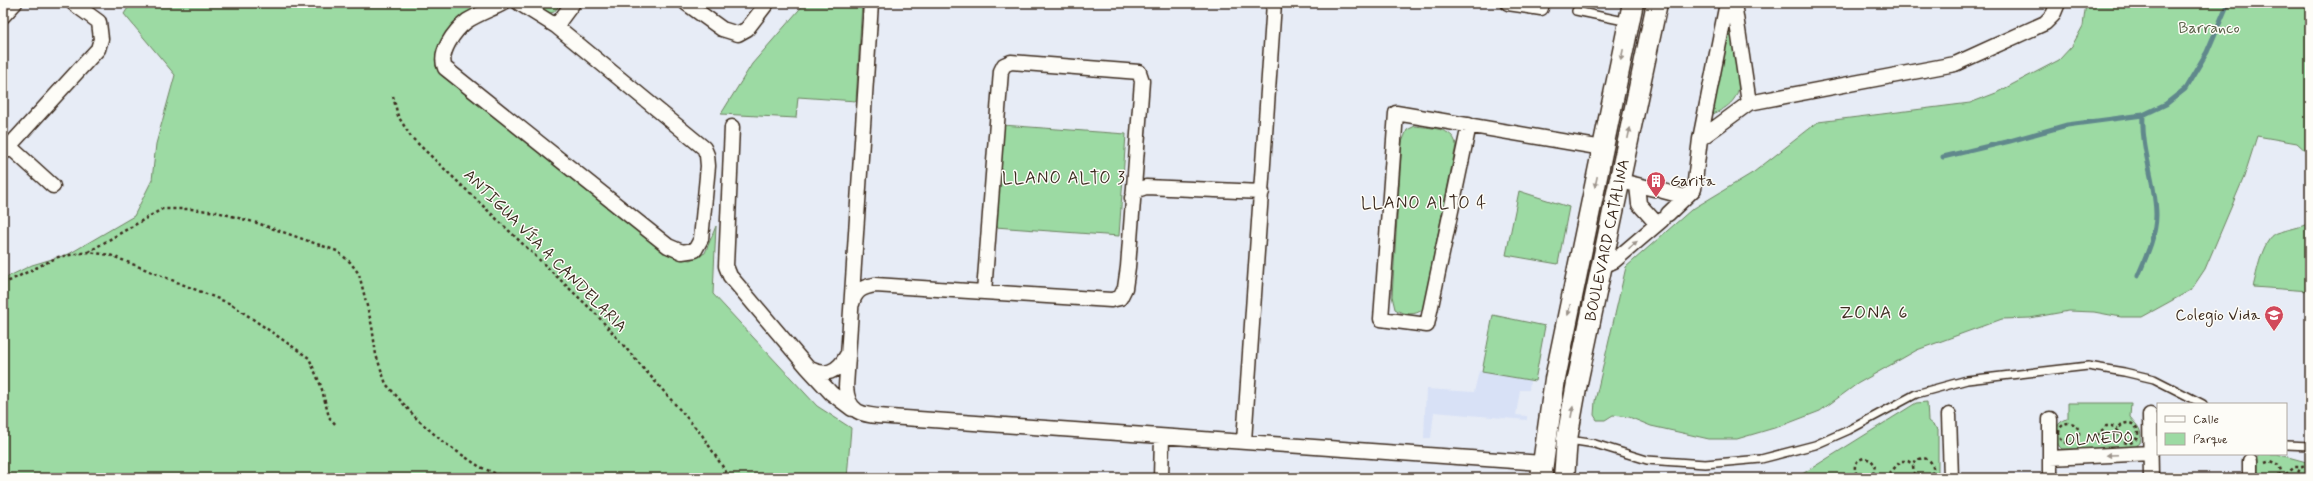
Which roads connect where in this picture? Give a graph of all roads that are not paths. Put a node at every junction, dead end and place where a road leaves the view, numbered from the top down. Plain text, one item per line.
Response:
1 (15, 3) edge
2 (73, 3) edge
3 (503, 3) edge
4 (519, 3) edge
5 (573, 3) edge
6 (686, 3) edge
7 (767, 3) edge
8 (871, 3) edge
9 (1274, 3) edge
10 (1508, 3) edge
11 (1656, 3) edge
12 (1727, 3) edge
13 (1734, 3) edge
14 (2058, 3) edge
15 (1541, 8) dead end
16 (1576, 11) dead end
17 (1631, 12) edge
18 (3, 16) edge
19 (556, 26) junction
20 (1749, 103) junction
21 (1469, 125) junction
22 (732, 127) dead end
23 (1700, 139) junction
24 (1603, 148) junction
25 (6, 149) edge
26 (1628, 183) junction
27 (53, 186) dead end
28 (1262, 192) junction
29 (1686, 197) junction
30 (1132, 198) junction
31 (1662, 219) junction
32 (1601, 267) junction
33 (984, 292) junction
34 (850, 309) junction
35 (848, 354) junction
36 (807, 366) junction
37 (2201, 403) edge
38 (855, 411) junction
39 (2150, 414) dead end
40 (1949, 415) dead end
41 (2050, 419) dead end
42 (1162, 437) junction
43 (1567, 439) junction
44 (1244, 441) junction
45 (2287, 445) edge
46 (2310, 446) edge
47 (2151, 453) junction
48 (2050, 458) junction
49 (2257, 463) road end
50 (1544, 473) edge
51 (1161, 478) edge
52 (1564, 478) edge
53 (1950, 478) edge
54 (2050, 478) edge
55 (2151, 478) edge
56 (2250, 478) edge

1 - 18 street
2 - 25 street
3 - 19 street
4 - 19 street
5 - 19 street
6 - 7 street
8 - 34 street
9 - 28 street
10 - 15 street
26 -> 11 street, BOULEVARD CATALINA
12 - 23 street
13 - 20 street
14 - 20 street
16 - 17 lane
17 -> 24 street, BOULEVARD CATALINA
20 - 23 street
21 - 21 street
21 - 24 street
22 - 36 street
23 - 29 street
24 -> 50 street, BOULEVARD CATALINA
25 - 27 street
26 - 29 street
26 - 31 street
26 - 32 street, BOULEVARD CATALINA
28 - 30 street
28 - 44 street
29 - 31 street
30 - 33 street
30 - 33 street
32 -> 31 street
43 -> 32 street, BOULEVARD CATALINA
33 - 34 street
34 - 35 street
35 - 36 street
35 - 38 street
36 - 38 street
37 - 43 lane
38 - 42 street
39 - 47 street, OLMEDO
40 - 53 street
41 - 48 street, OLMEDO
42 - 44 street
42 - 51 street
43 - 52 street, BOULEVARD CATALINA
44 - 50 street
45 - 46 lane
47 -> 48 street, OLMEDO
47 - 55 street, OLMEDO
48 - 54 street, OLMEDO
49 - 56 street

